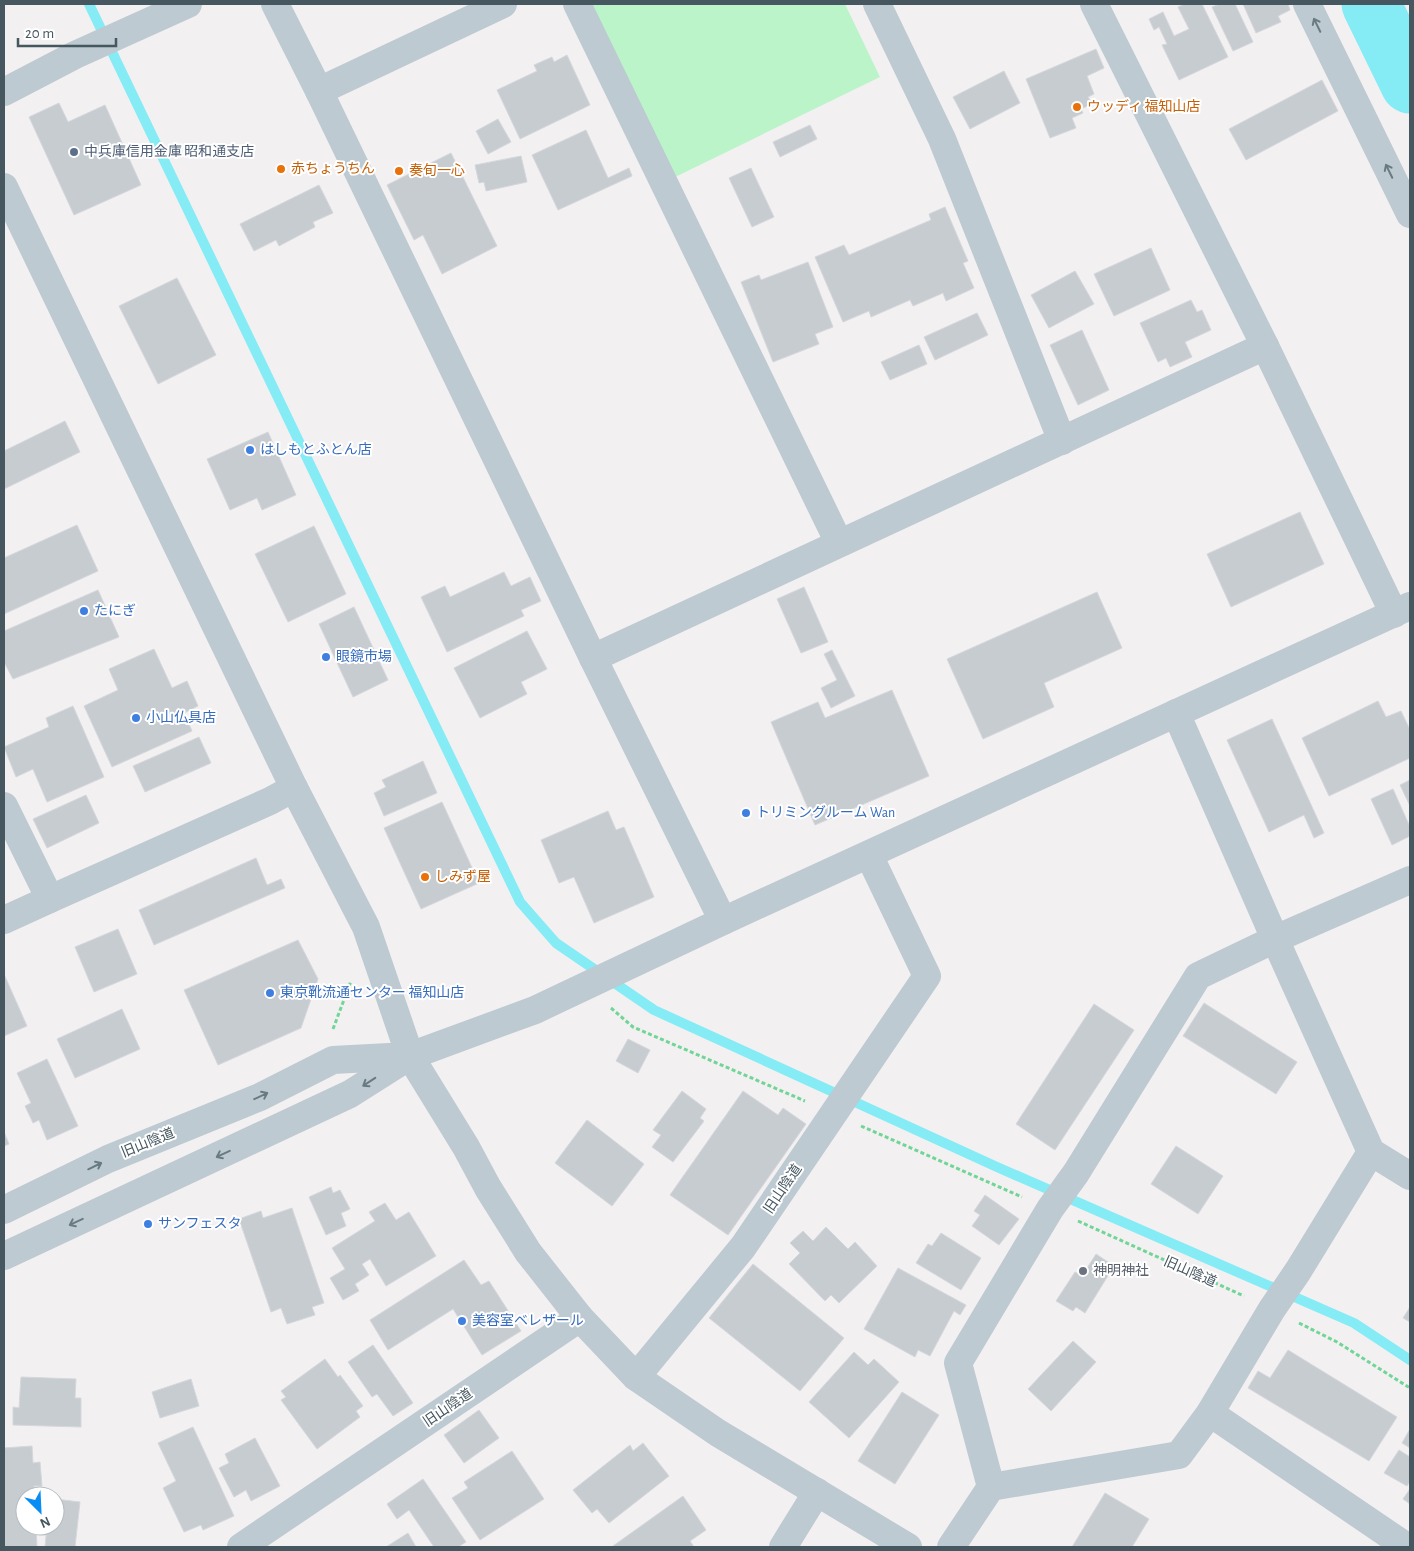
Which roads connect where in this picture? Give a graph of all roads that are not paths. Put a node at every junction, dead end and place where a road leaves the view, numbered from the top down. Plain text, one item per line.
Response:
1 (188, 4) edge
2 (275, 4) edge
3 (503, 4) edge
4 (577, 4) edge
5 (877, 4) edge
6 (1094, 4) edge
7 (1307, 4) edge
8 (319, 91) junction
9 (4, 92) edge
10 (4, 187) edge
11 (1410, 214) edge
12 (1265, 346) junction
13 (1062, 441) junction
14 (839, 544) junction
15 (1402, 610) edge
16 (593, 658) junction
17 (1176, 713) junction
18 (294, 788) junction
19 (4, 806) edge
20 (870, 855) junction
21 (1410, 880) edge
22 (50, 899) junction
23 (4, 920) edge
24 (723, 921) junction
25 (1275, 939) junction
26 (410, 1056) junction
27 (1371, 1152) junction
28 (1410, 1176) edge
29 (4, 1210) edge
30 (4, 1256) edge
31 (580, 1318) junction
32 (636, 1377) junction
33 (1210, 1413) junction
34 (991, 1487) junction
35 (818, 1492) junction
36 (241, 1547) edge
37 (783, 1547) edge
38 (908, 1547) edge
39 (951, 1547) edge
40 (1407, 1547) edge

1 - 9 street
2 - 8 street
3 - 8 street
4 - 14 street
5 - 13 street
6 - 12 street
11 -> 7 street
8 - 16 street
10 - 18 street
12 - 13 street
12 - 15 street
13 - 14 street
14 - 16 street
15 - 17 street
16 - 24 street
17 - 20 street
17 - 25 street
18 - 22 street
18 - 26 street
19 - 22 street
20 - 24 street
20 - 32 street, 旧山陰道
21 - 25 street
22 - 23 street
24 - 26 street
25 - 27 street
25 - 34 street
29 -> 26 street, 旧山陰道
26 -> 30 street
26 - 31 street
27 - 28 street
27 - 33 street
31 - 32 street
31 - 36 street, 旧山陰道
32 - 35 street
33 - 34 street
33 - 40 street
34 - 39 street
35 - 37 street
35 - 38 street

